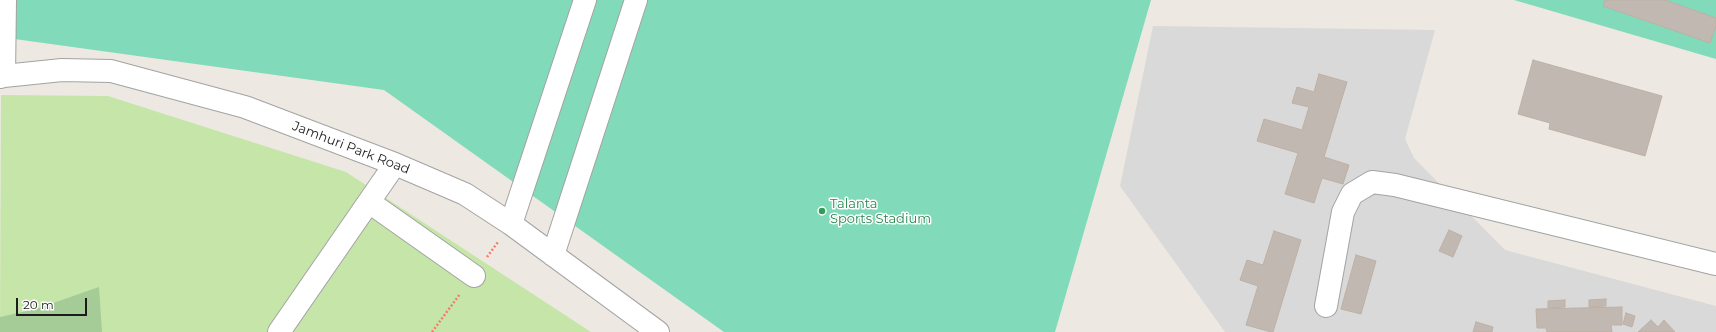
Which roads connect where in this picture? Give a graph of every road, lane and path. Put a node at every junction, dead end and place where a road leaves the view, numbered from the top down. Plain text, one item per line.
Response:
1 (5, 0) edge
2 (585, 0) edge
3 (636, 0) edge
4 (2, 76) edge
5 (395, 164) junction
6 (369, 202) junction
7 (511, 224) junction
8 (553, 255) junction
9 (1716, 264) edge
10 (474, 276) dead end
11 (1326, 306) dead end
12 (279, 332) edge
13 (658, 332) edge

1 - 4 street
2 - 7 street
3 - 8 street
4 - 5 street, Jamhuri Park Road
5 - 6 street
5 - 7 street, Jamhuri Park Road
6 - 10 street
6 - 12 street
7 - 8 street, Jamhuri Park Road
8 - 13 street, Jamhuri Park Road
9 - 11 street

